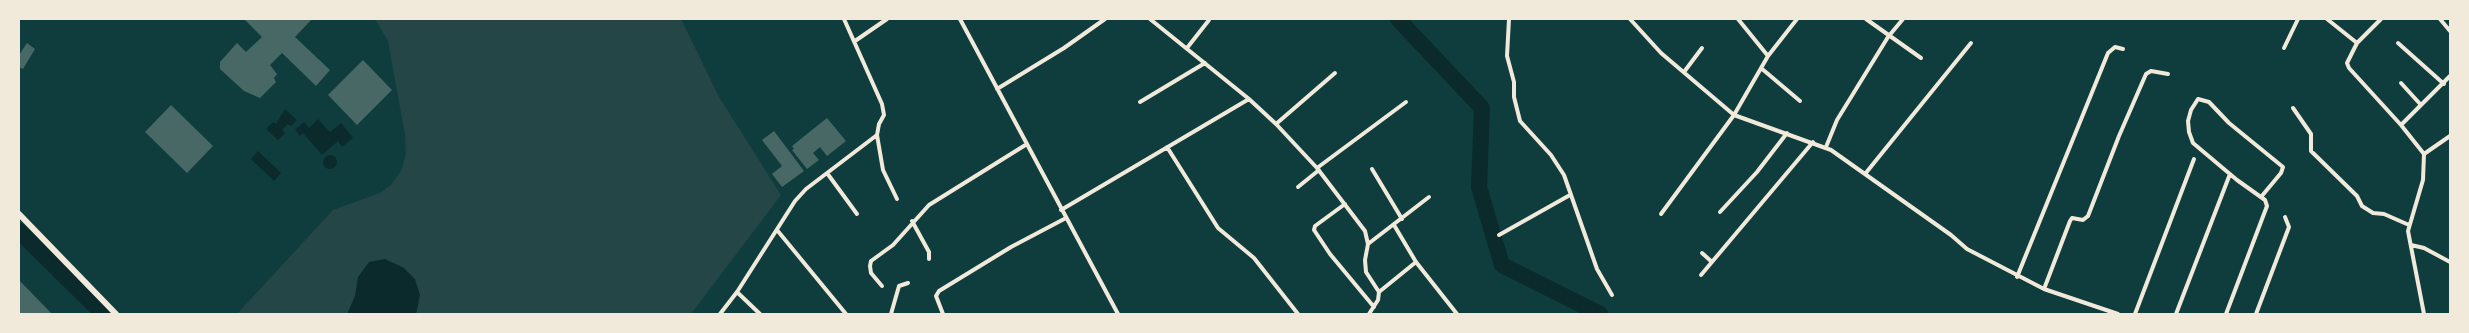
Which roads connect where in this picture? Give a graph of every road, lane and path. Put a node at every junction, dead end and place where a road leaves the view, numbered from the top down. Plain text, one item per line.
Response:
1 (844, 19) edge
2 (887, 19) edge
3 (960, 19) edge
4 (1105, 19) edge
5 (1509, 19) edge
6 (1630, 19) edge
7 (1738, 19) edge
8 (1797, 19) edge
9 (1866, 19) edge
10 (1903, 19) edge
11 (2298, 19) edge
12 (2327, 19) edge
13 (2380, 19) edge
14 (2440, 19) edge
15 (1153, 20) edge
16 (1209, 20) dead end
17 (2450, 31) edge
18 (1888, 37) junction
19 (855, 42) junction
20 (1971, 43) dead end
21 (2357, 44) junction
22 (2398, 44) dead end
23 (1187, 48) junction
24 (1702, 48) dead end
25 (2284, 48) dead end
26 (2123, 50) dead end
27 (1768, 56) junction
28 (1921, 58) dead end
29 (1204, 63) junction
30 (1761, 68) junction
31 (1684, 72) junction
32 (1335, 73) dead end
33 (2168, 74) dead end
34 (2450, 76) edge
35 (2402, 83) dead end
36 (2444, 84) junction
37 (997, 89) junction
38 (1249, 99) junction
39 (1800, 101) dead end
40 (1140, 102) dead end
41 (1406, 102) dead end
42 (2421, 105) junction
43 (2293, 108) dead end
44 (1734, 115) junction
45 (1276, 124) junction
46 (2401, 125) junction
47 (1787, 133) junction
48 (877, 135) junction
49 (2450, 136) edge
50 (1813, 142) junction
51 (1027, 144) junction
52 (1826, 147) junction
53 (1167, 148) junction
54 (2424, 154) junction
55 (2194, 159) dead end
56 (1318, 169) junction
57 (1372, 169) dead end
58 (827, 173) junction
59 (1865, 174) junction
60 (2230, 174) junction
61 (1298, 187) dead end
62 (1570, 195) junction
63 (1429, 197) dead end
64 (2261, 197) junction
65 (897, 199) dead end
66 (1345, 204) junction
67 (1061, 210) junction
68 (1720, 212) dead end
69 (19, 214) edge
70 (857, 214) dead end
71 (1661, 214) dead end
72 (2285, 217) dead end
73 (1066, 218) junction
74 (1402, 219) junction
75 (912, 221) junction
76 (1394, 225) junction
77 (2409, 225) junction
78 (777, 230) junction
79 (1499, 235) dead end
80 (1368, 244) junction
81 (2410, 245) junction
82 (1702, 253) dead end
83 (929, 259) dead end
84 (1416, 262) junction
85 (1712, 262) junction
86 (2450, 262) edge
87 (1701, 275) dead end
88 (2017, 277) junction
89 (908, 283) dead end
90 (882, 286) dead end
91 (2044, 289) junction
92 (737, 292) junction
93 (1379, 292) junction
94 (1612, 295) dead end
95 (1374, 307) junction
96 (116, 314) edge
97 (720, 314) edge
98 (760, 314) edge
99 (846, 314) edge
100 (891, 314) edge
101 (942, 314) edge
102 (1118, 314) edge
103 (1298, 314) edge
104 (1369, 314) edge
105 (1457, 314) edge
106 (2118, 314) edge
107 (2135, 314) edge
108 (2176, 314) edge
109 (2226, 314) edge
110 (2256, 314) edge
111 (2424, 314) edge

1 - 19 street
2 - 19 street
3 - 37 street
4 - 37 street
5 - 62 street
6 - 31 street
7 - 27 street
8 - 27 street
9 - 18 street
10 - 18 street
11 - 25 street
12 - 21 street
13 - 21 street
14 - 17 street
15 - 23 street
16 - 23 street
18 - 28 street
18 - 52 street
19 - 48 street
20 - 59 street
21 - 46 street
22 - 36 street
23 - 29 street
24 - 31 street
26 - 88 street
27 - 30 street
29 - 38 street
29 - 40 street
30 - 39 street
30 - 44 street
31 - 44 street
32 - 45 street
33 - 91 street
34 - 36 street
35 - 42 street
36 - 42 street
37 - 51 street
38 - 45 street
38 - 53 street
41 - 56 street
42 - 46 street
43 - 77 street
44 - 47 street
44 - 71 street
45 - 56 street
46 - 54 street
47 - 50 street
47 - 68 street
48 - 58 street
48 - 65 street
49 - 54 street
50 - 52 street
50 - 85 street
51 - 67 street
51 - 75 street
52 - 59 street
53 - 67 street
53 - 103 street
54 - 77 street
55 - 107 street
56 - 61 street
56 - 66 street
57 - 74 street
58 - 70 street
58 - 78 street
59 - 88 street
60 - 64 street
60 - 64 street
60 - 108 street
62 - 79 street
62 - 94 street
63 - 74 street
64 - 109 street
66 - 80 street
66 - 95 street
67 - 73 street
69 - 96 main road
72 - 110 street
73 - 101 street
73 - 102 street
74 - 76 street
75 - 83 street
75 - 90 street
76 - 80 street
76 - 84 street
77 - 81 street
78 - 92 street
78 - 99 street
80 - 93 street
81 - 86 street
81 - 111 street
82 - 85 street
84 - 93 street
84 - 105 street
85 - 87 street
88 - 91 street
89 - 100 street
91 - 106 street
92 - 97 street
92 - 98 street
93 - 95 street
95 - 104 street

